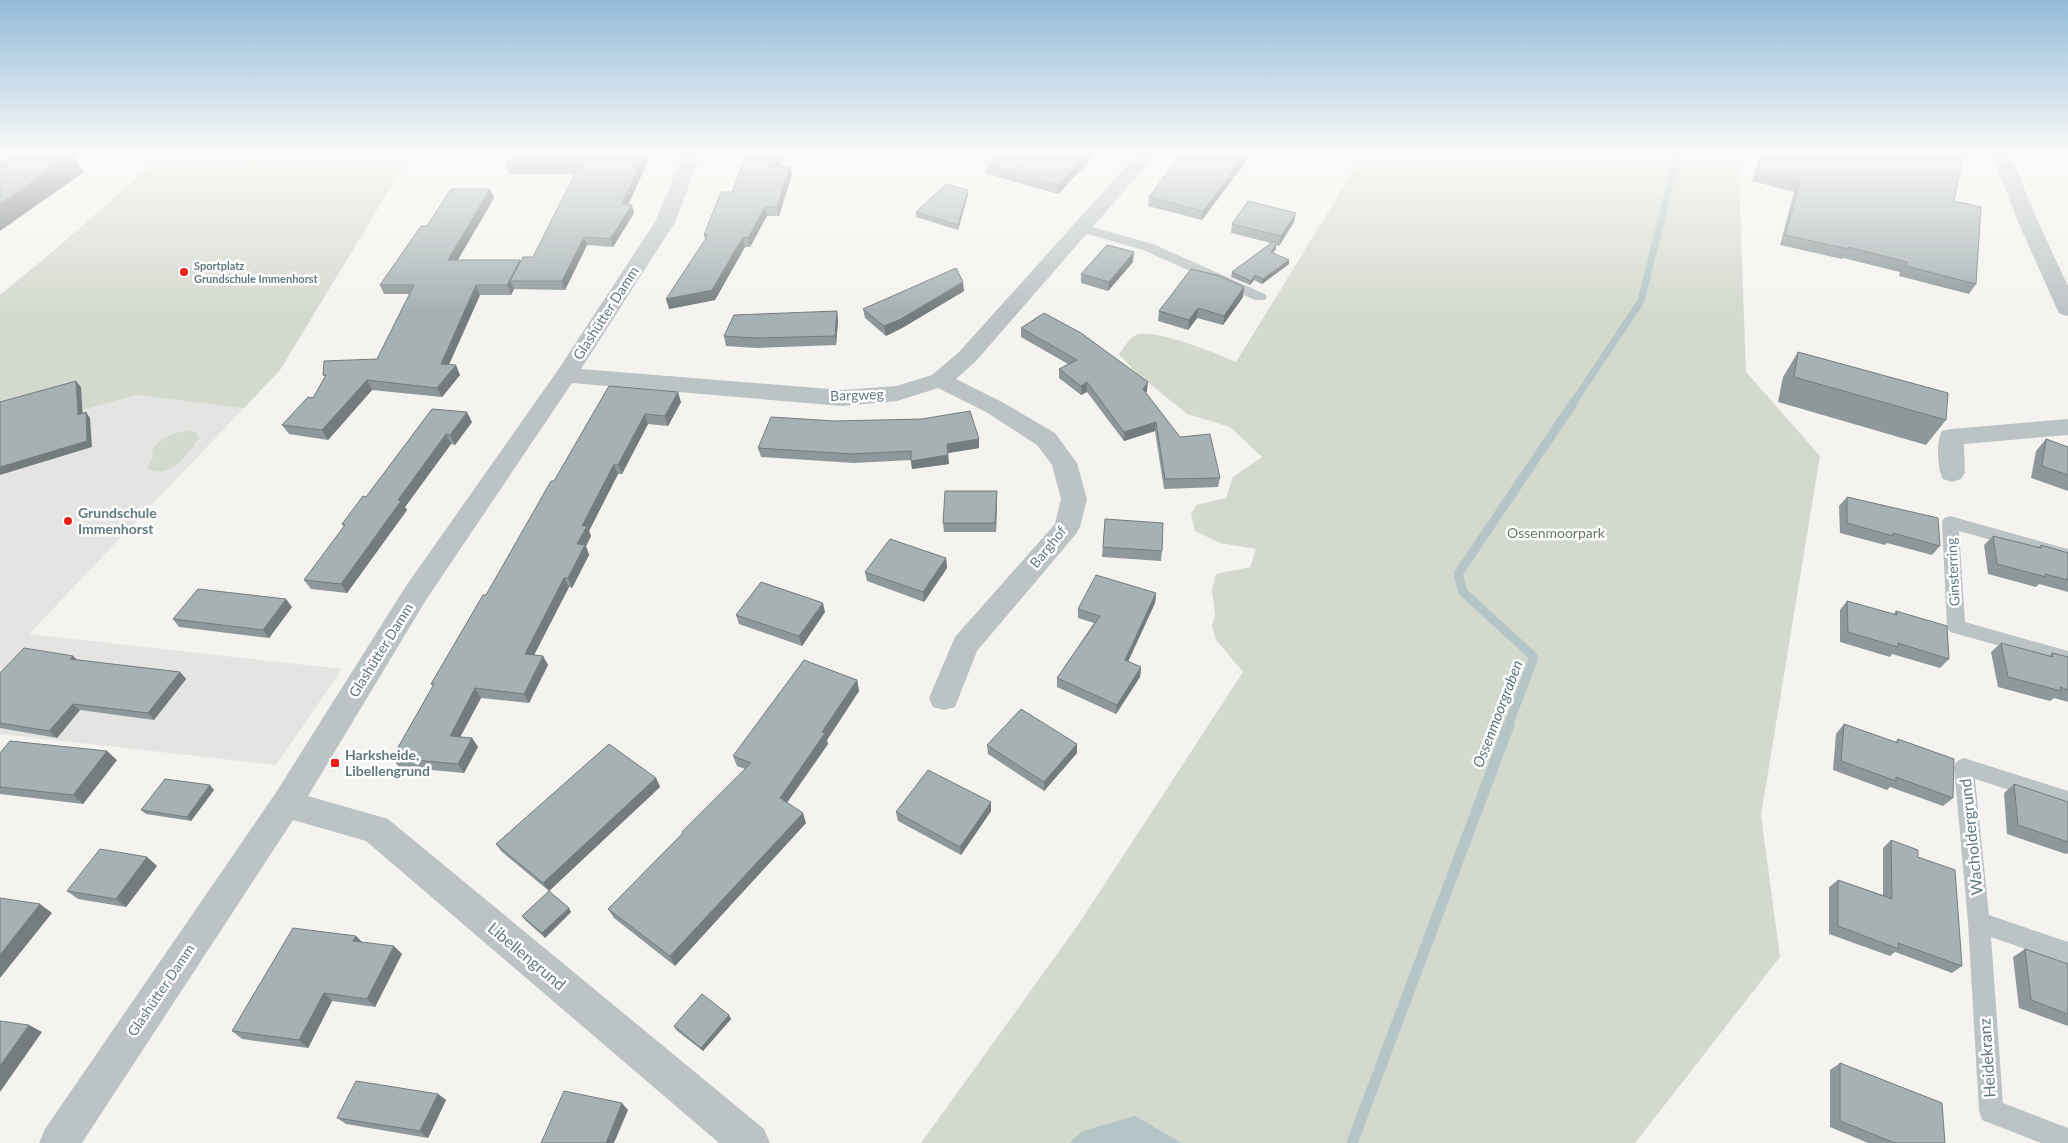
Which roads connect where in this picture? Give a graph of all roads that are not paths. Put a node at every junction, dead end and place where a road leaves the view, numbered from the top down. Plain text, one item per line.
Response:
1 (672, 205) edge
2 (1102, 205) edge
3 (2021, 205) edge
4 (1082, 228) junction
5 (1260, 297) dead end
6 (2068, 309) edge
7 (566, 375) junction
8 (940, 380) junction
9 (2068, 427) edge
10 (1952, 473) dead end
11 (2068, 554) edge
12 (2068, 658) edge
13 (944, 698) dead end
14 (2068, 800) edge
15 (286, 804) junction
16 (1979, 922) junction
17 (2068, 952) edge
18 (2068, 1141) edge
19 (59, 1143) edge
20 (750, 1143) edge

1 - 7 street, Glashütter Damm
2 - 4 street, Bargweg
3 - 6 street
4 - 5 lane
4 - 8 street, Bargweg
7 - 8 street, Bargweg
7 - 15 street, Glashütter Damm
8 - 13 street, Barghof
9 - 10 street
11 - 12 lane, Ginsterring
14 - 16 lane, Wacholdergrund
15 - 19 street, Glashütter Damm
15 - 20 street, Libellengrund
16 - 17 lane
16 - 18 lane, Heidekranz

